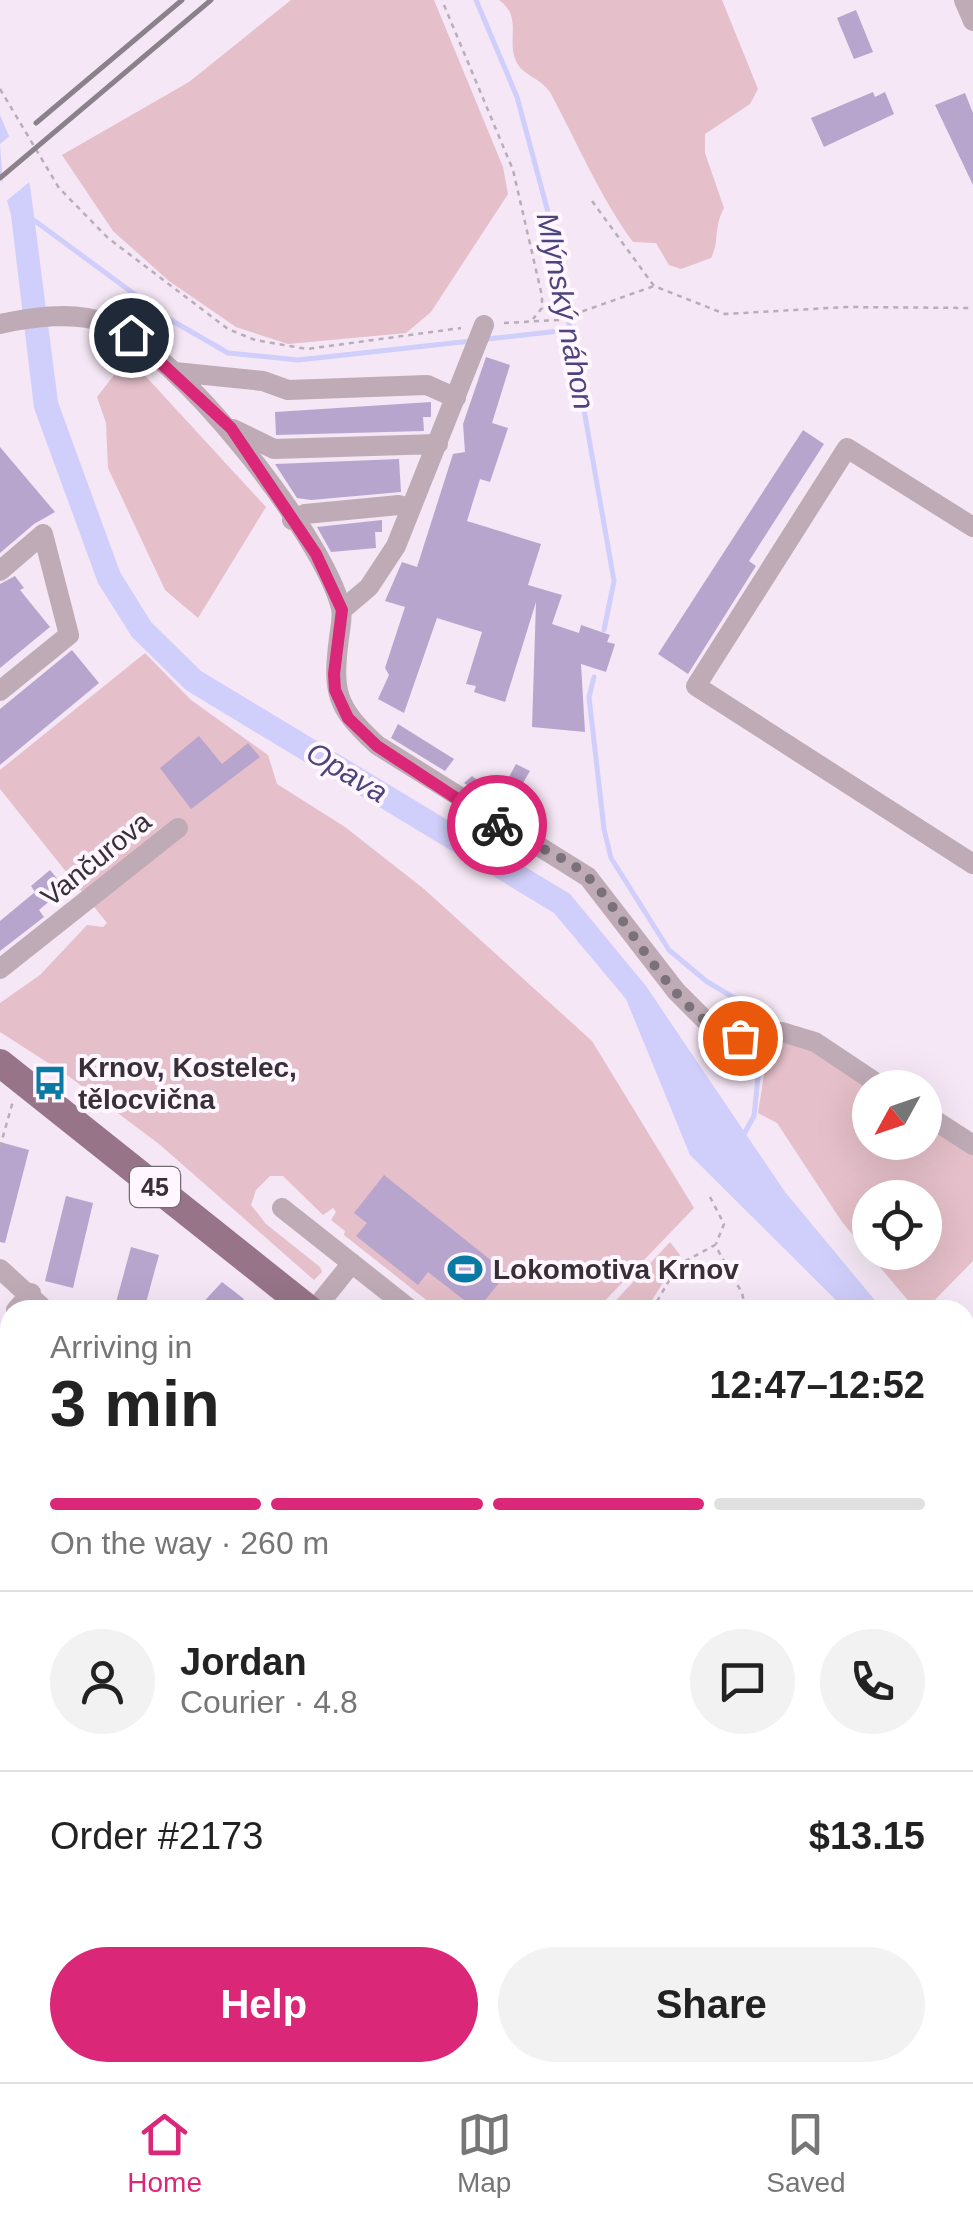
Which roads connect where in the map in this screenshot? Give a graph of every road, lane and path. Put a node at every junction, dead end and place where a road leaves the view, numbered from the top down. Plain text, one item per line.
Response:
1 (964, 0) edge
2 (444, 6) dead end
3 (973, 21) edge
4 (0, 89) edge
5 (592, 201) dead end
6 (654, 286) junction
7 (973, 308) edge
8 (532, 320) junction
9 (3, 323) edge
10 (481, 335) junction
11 (175, 372) junction
12 (456, 398) junction
13 (231, 428) junction
14 (438, 444) junction
15 (411, 509) junction
16 (292, 520) junction
17 (973, 527) edge
18 (0, 571) edge
19 (342, 610) junction
20 (0, 692) edge
21 (178, 828) dead end
22 (973, 864) edge
23 (0, 969) edge
24 (0, 1063) edge
25 (857, 1070) edge
26 (26, 1084) junction
27 (942, 1125) edge
28 (973, 1145) edge
29 (0, 1147) edge
30 (710, 1198) dead end
31 (282, 1208) dead end
32 (715, 1246) junction
33 (352, 1263) junction
34 (0, 1269) edge
35 (30, 1293) junction
36 (24, 1300) edge
37 (36, 1300) edge
38 (299, 1300) edge
39 (321, 1300) edge
40 (398, 1300) edge
41 (658, 1300) edge
42 (741, 1300) edge

1 - 3 street
2 - 8 path
4 - 10 path
5 - 6 path
6 - 7 path
6 - 8 path
8 - 10 path
9 - 11 street
10 - 12 street
11 - 12 street
11 - 13 street
12 - 14 street
13 - 14 street
13 - 16 street
14 - 15 street
15 - 16 street
15 - 19 street
16 - 19 street
17 - 22 street
18 - 20 street
19 - 25 street
21 - 23 street, Vančurova
24 - 26 main road, 45
26 - 29 path
26 - 38 main road, 45
27 - 28 street
30 - 32 path
31 - 33 street
32 - 41 path
32 - 42 path
33 - 39 street
33 - 40 street
34 - 35 street
35 - 36 street
35 - 37 street

